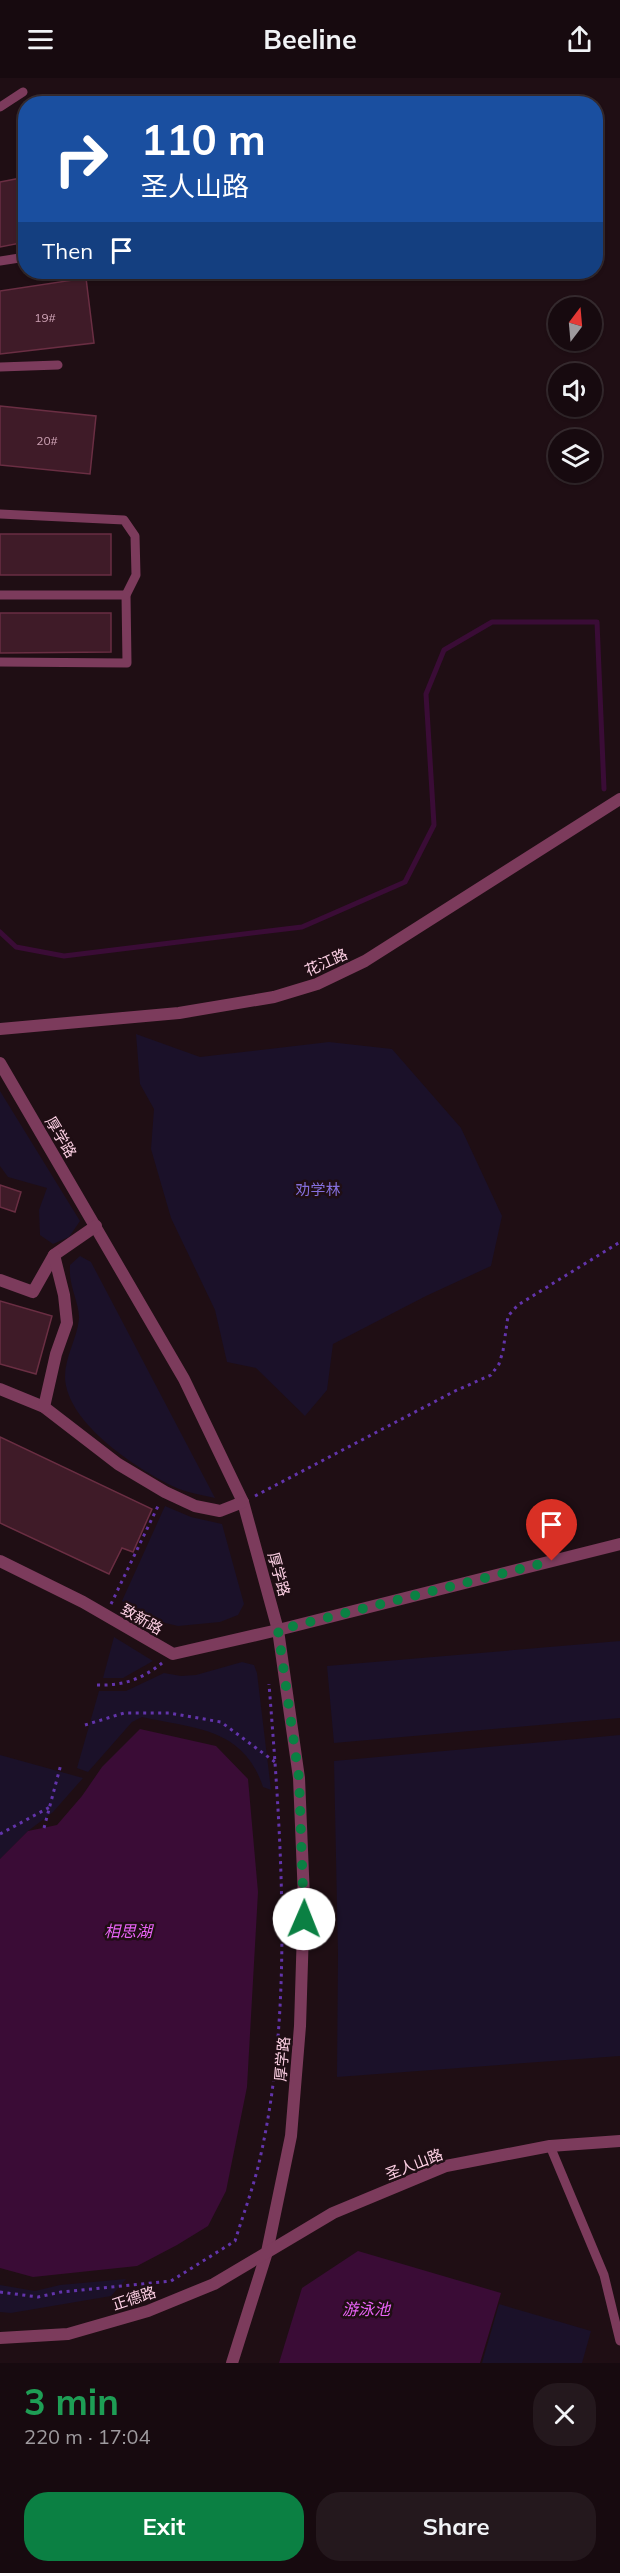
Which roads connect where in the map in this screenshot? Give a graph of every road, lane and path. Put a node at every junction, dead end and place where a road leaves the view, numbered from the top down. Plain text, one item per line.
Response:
1 (24, 92) dead end
2 (0, 106) edge
3 (18, 258) edge
4 (0, 261) edge
5 (58, 365) dead end
6 (0, 368) edge
7 (0, 514) edge
8 (0, 595) edge
9 (126, 595) junction
10 (0, 662) edge
11 (620, 799) edge
12 (0, 1029) edge
13 (0, 1063) edge
14 (96, 1226) junction
15 (620, 1242) edge
16 (54, 1255) junction
17 (0, 1280) edge
18 (0, 1389) edge
19 (44, 1407) junction
20 (165, 1492) junction
21 (243, 1502) junction
22 (620, 1544) edge
23 (0, 1561) edge
24 (106, 1615) junction
25 (278, 1630) junction
26 (173, 1654) junction
27 (269, 1683) dead end
28 (97, 1685) dead end
29 (85, 1725) dead end
30 (275, 1761) junction
31 (61, 1764) dead end
32 (50, 1807) junction
33 (44, 1828) dead end
34 (0, 1834) edge
35 (620, 2141) edge
36 (550, 2146) junction
37 (267, 2252) junction
38 (0, 2292) edge
39 (0, 2338) edge
40 (620, 2342) edge
41 (232, 2363) edge

1 - 2 lane
3 - 4 lane
5 - 6 lane
7 - 9 lane
8 - 9 lane
9 - 10 lane
11 - 12 street, 花江路
13 - 14 street, 厚学路
14 - 16 street
14 - 21 street, 厚学路
15 - 21 path
16 - 17 street
16 - 19 street
18 - 19 street
19 - 20 street
20 - 21 street
20 - 24 path
21 - 25 street, 厚学路
22 - 25 street
23 - 24 street, 致新路
24 - 26 street, 致新路
25 - 26 street, 致新路
25 - 37 street, 厚学路
26 - 28 path
27 - 30 path
29 - 30 path
30 - 38 path
31 - 32 path
32 - 33 path
32 - 34 path
35 - 36 street, 圣人山路
36 - 37 street, 圣人山路
36 - 40 lane
37 - 39 street, 正德路
37 - 41 street, 厚学路

